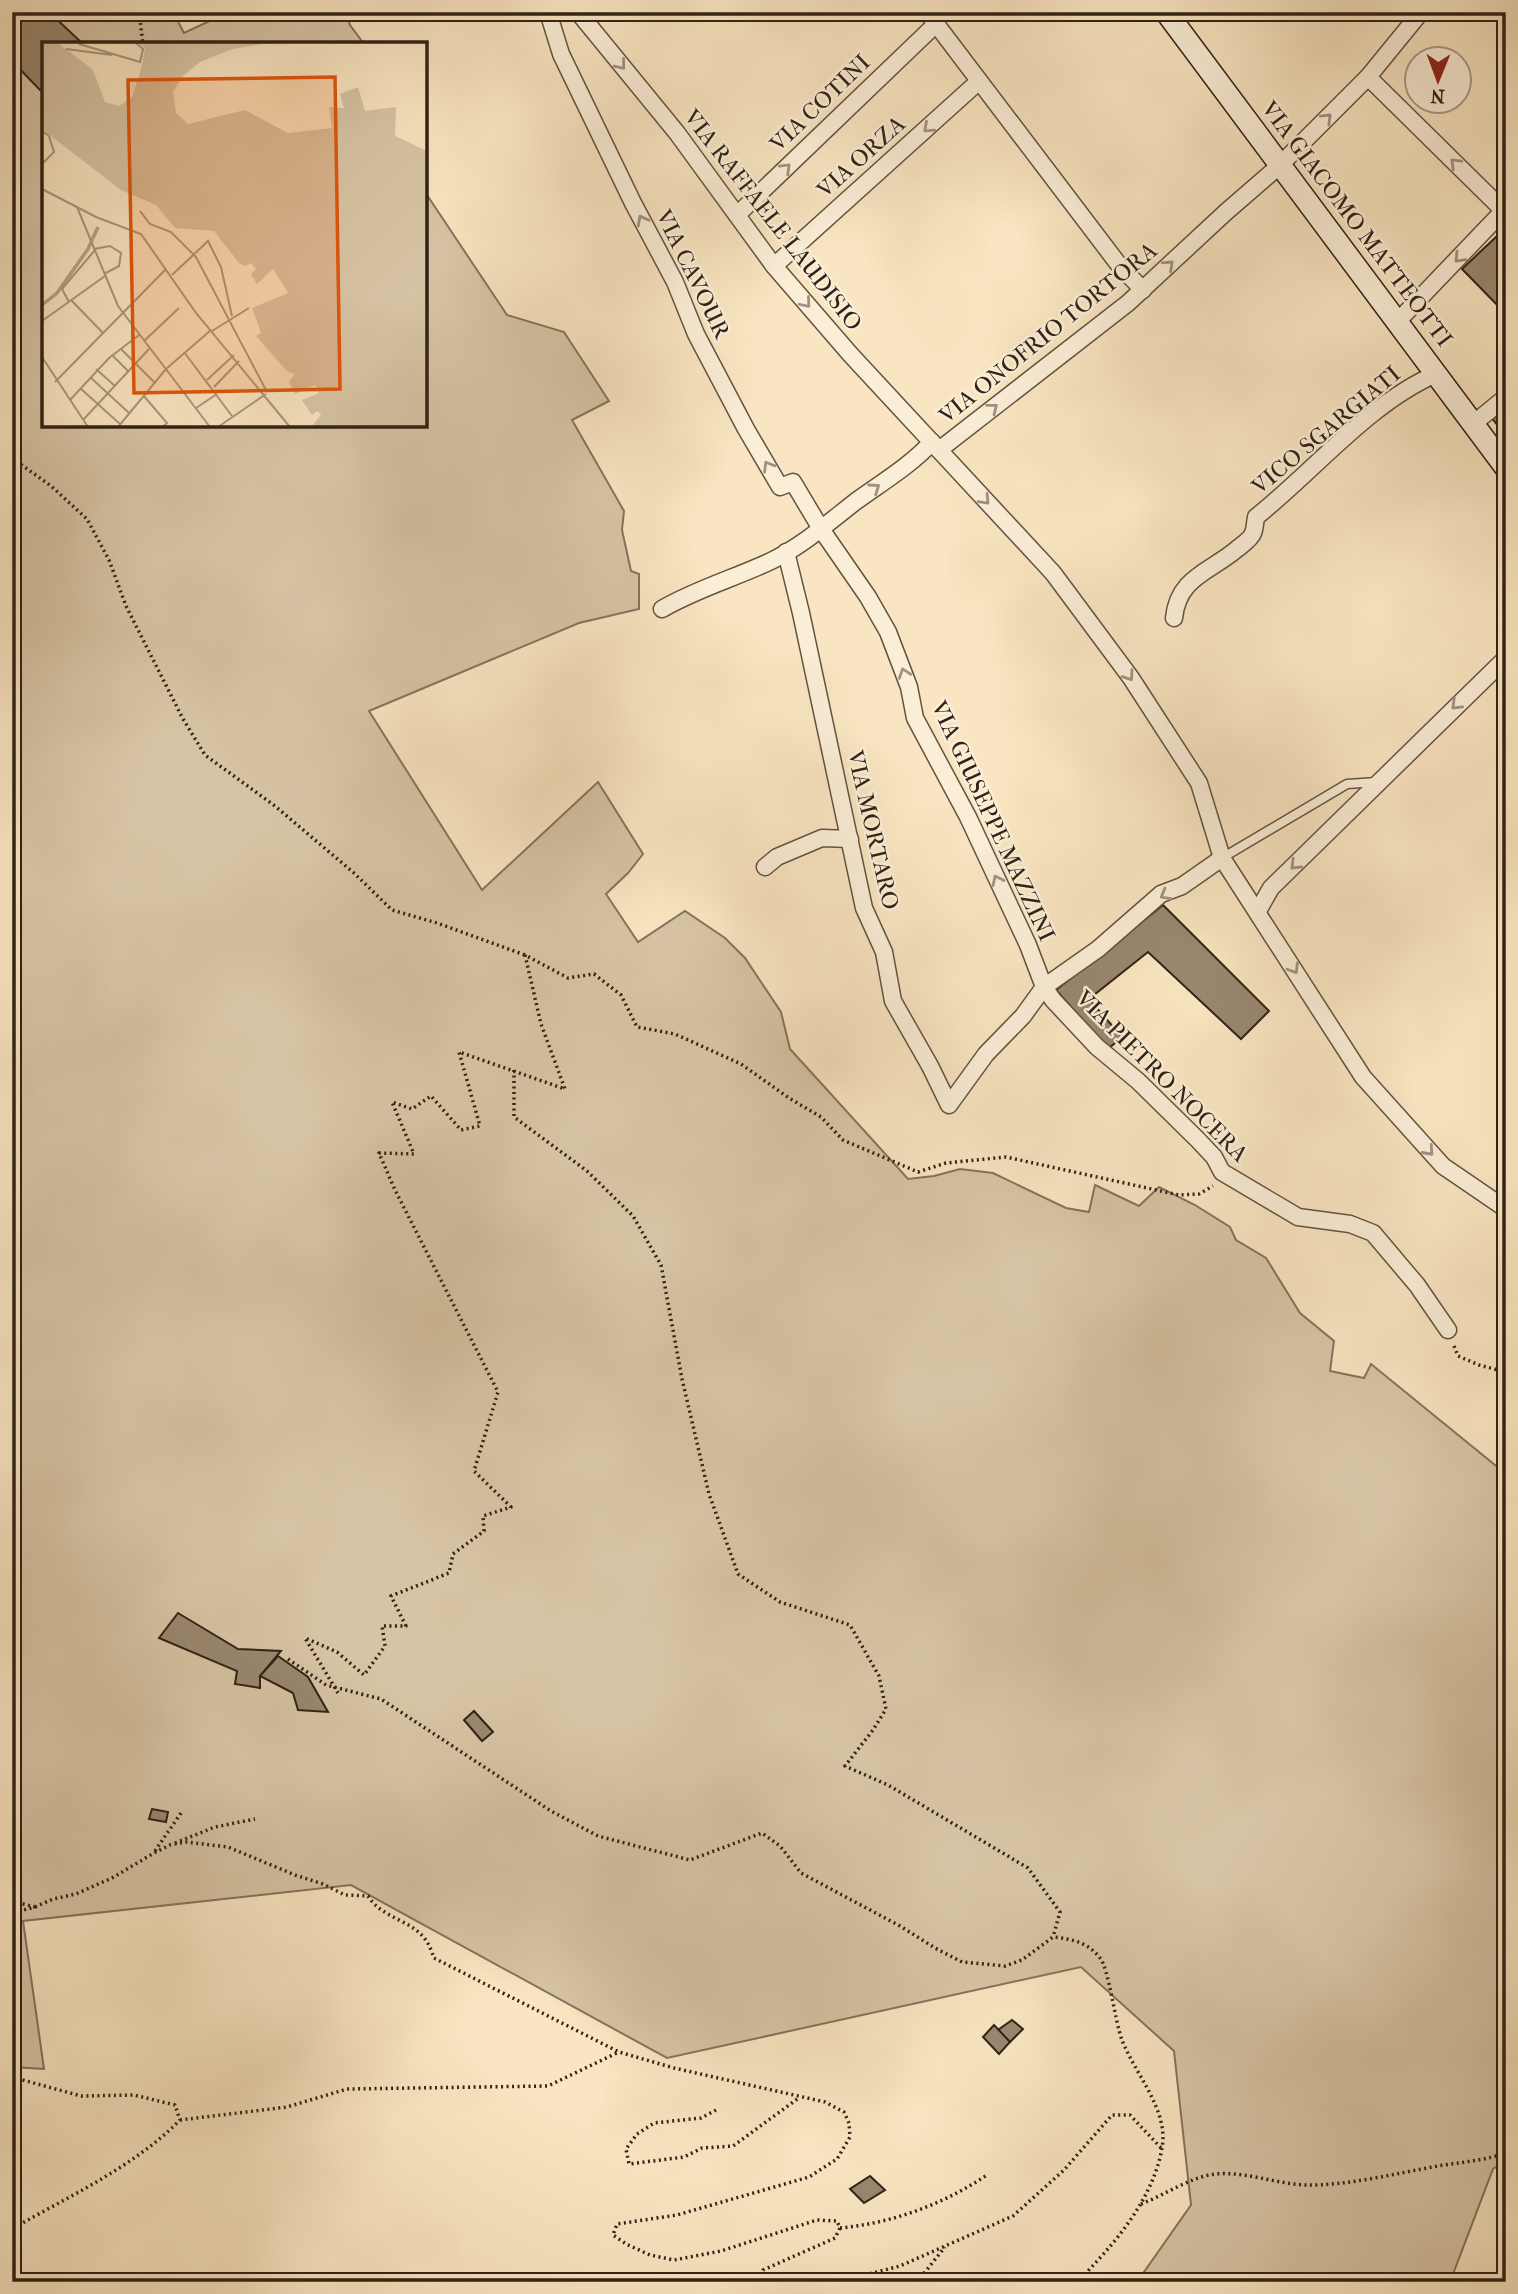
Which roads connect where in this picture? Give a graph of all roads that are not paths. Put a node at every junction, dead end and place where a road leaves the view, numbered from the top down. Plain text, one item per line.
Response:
1 (548, 12) edge
2 (578, 12) edge
3 (1166, 12) edge
4 (1421, 12) edge
5 (931, 18) edge
6 (1367, 77) junction
7 (978, 82) junction
8 (1279, 166) junction
9 (1505, 210) edge
10 (737, 215) junction
11 (774, 266) junction
12 (1143, 290) junction
13 (1398, 321) junction
14 (1436, 374) junction
15 (1506, 397) edge
16 (1473, 424) junction
17 (936, 446) junction
18 (1506, 468) edge
19 (821, 529) junction
20 (786, 552) junction
21 (662, 609) dead end
22 (1174, 618) dead end
23 (1506, 658) edge
24 (1379, 782) junction
25 (850, 839) junction
26 (1222, 858) junction
27 (765, 867) dead end
28 (1258, 911) junction
29 (1044, 986) junction
30 (1506, 1209) edge
31 (1448, 1330) road end

19 -> 1 street, VIA CAVOUR
2 -> 10 street, VIA RAFFAELE LAUDISIO
3 - 8 street, VIA GIACOMO MATTEOTTI
4 - 6 street, VIA ONOFRIO TORTORA
5 - 7 street
10 -> 5 street, VIA COTINI
8 -> 6 street, VIA ONOFRIO TORTORA
9 -> 6 street
7 -> 11 street, VIA ORZA
7 - 12 street
12 -> 8 street, VIA ONOFRIO TORTORA
8 - 13 street, VIA GIACOMO MATTEOTTI
9 -> 13 street
10 - 11 street, VIA RAFFAELE LAUDISIO
11 -> 17 street, VIA RAFFAELE LAUDISIO
17 -> 12 street, VIA ONOFRIO TORTORA
13 - 14 street, VIA GIACOMO MATTEOTTI
14 - 16 street, VIA GIACOMO MATTEOTTI
14 - 22 street, VICO SGARGIATI
15 - 16 street
16 - 18 street, VIA GIACOMO MATTEOTTI
19 -> 17 street, VIA ONOFRIO TORTORA
17 -> 26 street, VIA RAFFAELE LAUDISIO
19 - 20 street, VIA ONOFRIO TORTORA
29 -> 19 street, VIA GIUSEPPE MAZZINI
20 - 21 street, VIA ONOFRIO TORTORA
20 - 25 street, VIA MORTARO
23 -> 24 street
24 - 26 lane
24 -> 28 street
25 - 27 street
25 - 29 street, VIA MORTARO
26 - 28 street, VIA RAFFAELE LAUDISIO
26 -> 29 street
28 -> 30 street, VIA RAFFAELE LAUDISIO
29 - 31 street, VIA PIETRO NOCERA

